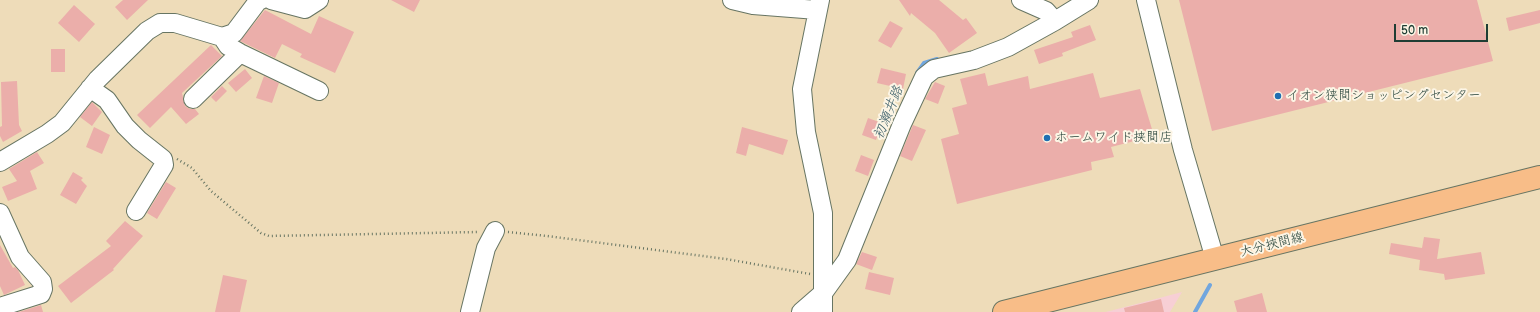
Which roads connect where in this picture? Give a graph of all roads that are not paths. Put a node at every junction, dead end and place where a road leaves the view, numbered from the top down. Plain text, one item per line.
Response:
1 (261, 0) edge
2 (271, 0) edge
3 (319, 0) edge
4 (732, 0) edge
5 (1021, 0) edge
6 (1089, 0) edge
7 (1146, 0) edge
8 (819, 5) edge
9 (1055, 21) junction
10 (222, 37) junction
11 (240, 53) junction
12 (90, 88) junction
13 (319, 91) dead end
14 (193, 99) dead end
15 (0, 162) edge
16 (1540, 176) edge
17 (136, 211) dead end
18 (0, 213) edge
19 (495, 231) dead end
20 (1215, 259) junction
21 (824, 284) junction
22 (0, 307) edge
23 (470, 312) edge
24 (800, 312) edge
25 (824, 312) edge
26 (1004, 312) edge

1 - 10 street
2 - 3 street
4 - 8 street
5 - 9 street
6 - 9 street
7 - 20 street
8 - 21 street
9 - 21 street
10 - 11 street
10 - 12 street
11 - 13 street
11 - 14 street
12 - 15 street
12 - 17 street
16 - 20 main road, 大分挾間線
18 - 22 street
19 - 23 street
20 - 26 main road, 大分挾間線
21 - 24 street
21 - 25 street

